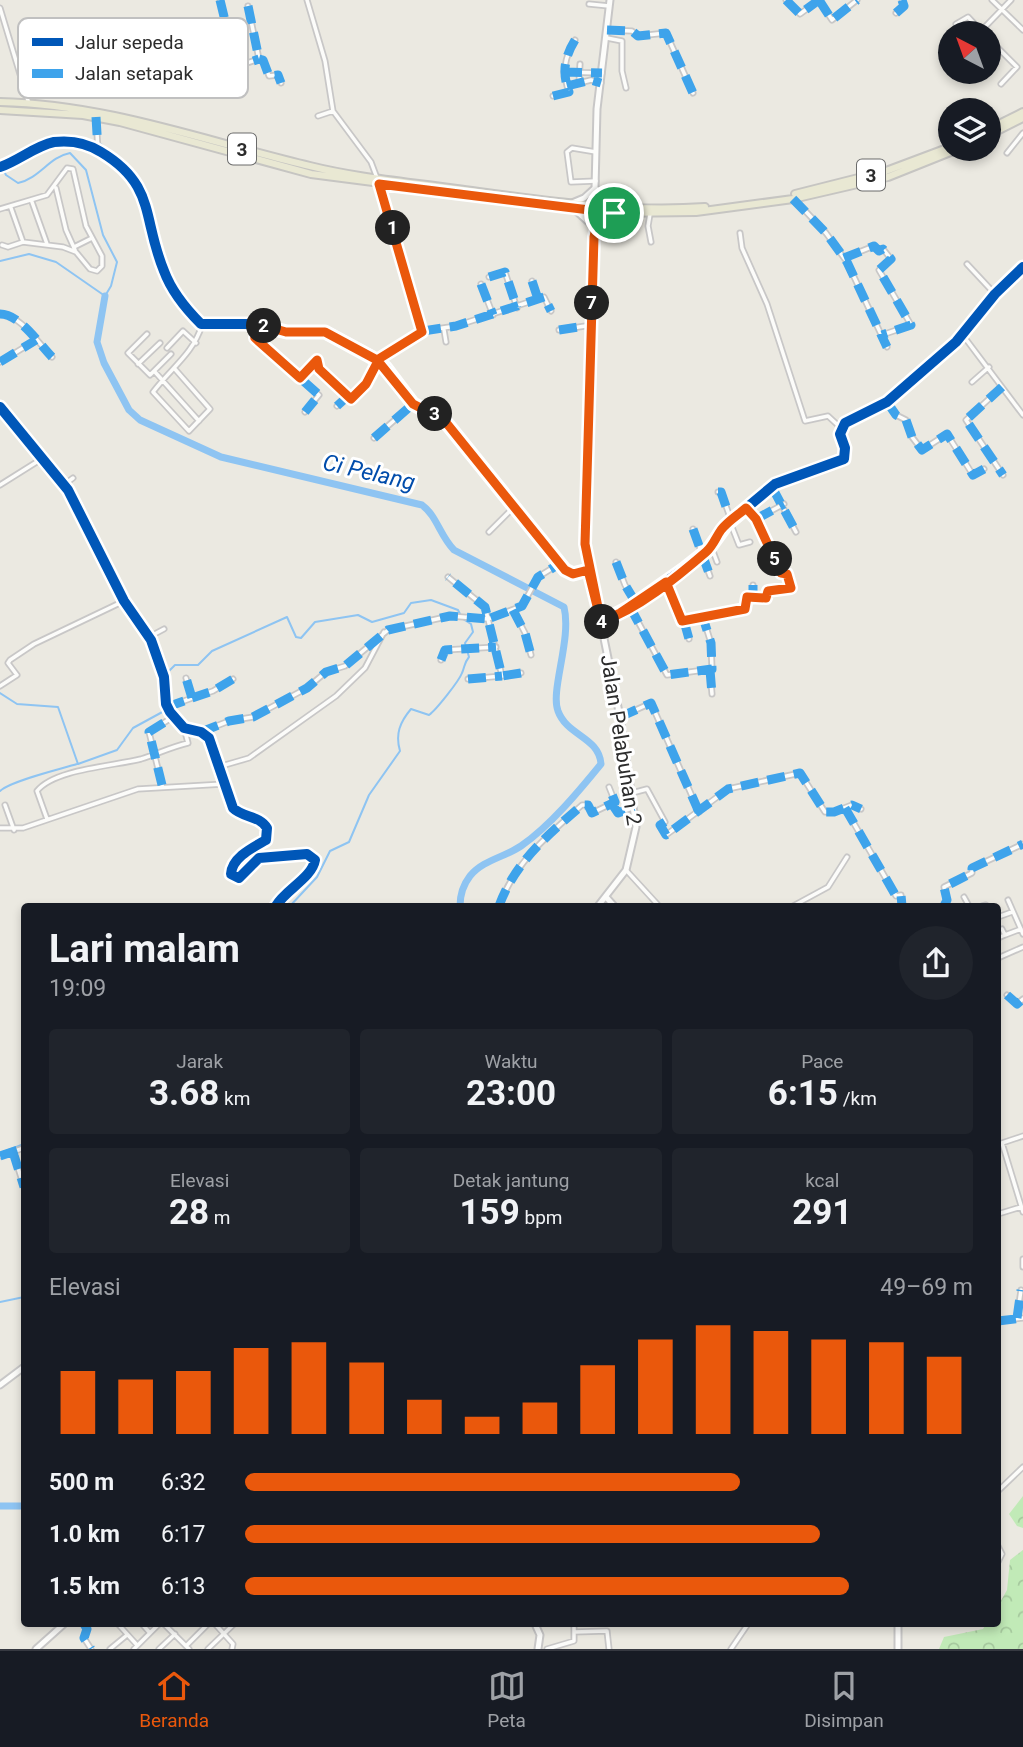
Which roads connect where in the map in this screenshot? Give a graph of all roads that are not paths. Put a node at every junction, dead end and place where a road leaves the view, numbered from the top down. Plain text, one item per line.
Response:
1 (220, 0) edge
2 (307, 0) edge
3 (786, 0) edge
4 (819, 0) edge
5 (857, 0) edge
6 (902, 0) edge
7 (992, 0) edge
8 (1011, 0) edge
9 (851, 1) edge
10 (610, 3) edge
11 (589, 4) dead end
12 (248, 6) dead end
13 (0, 8) edge
14 (1002, 10) junction
15 (897, 13) dead end
16 (224, 18) edge
17 (992, 21) edge
18 (607, 30) junction
19 (1023, 30) edge
20 (607, 38) junction
21 (575, 40) dead end
22 (1001, 51) edge
23 (259, 60) junction
24 (248, 63) edge
25 (18, 68) edge
26 (564, 72) junction
27 (580, 72) junction
28 (589, 72) junction
29 (602, 73) junction
30 (579, 82) junction
31 (281, 83) dead end
32 (601, 83) junction
33 (1001, 85) dead end
34 (567, 86) junction
35 (626, 88) dead end
36 (693, 93) dead end
37 (553, 96) dead end
38 (27, 98) edge
39 (29, 104) junction
40 (3, 106) edge
41 (333, 111) junction
42 (1023, 112) edge
43 (318, 116) dead end
44 (96, 117) junction
45 (1023, 118) edge
46 (121, 119) junction
47 (1001, 123) edge
48 (1001, 129) edge
49 (1023, 133) edge
50 (98, 150) junction
51 (938, 151) edge
52 (596, 152) junction
53 (1007, 153) dead end
54 (938, 157) edge
55 (0, 167) edge
56 (378, 181) junction
57 (596, 184) junction
58 (56, 187) junction
59 (790, 198) junction
60 (32, 202) junction
61 (755, 203) junction
62 (572, 205) junction
63 (10, 207) junction
64 (0, 209) edge
65 (616, 211) junction
66 (650, 214) junction
67 (595, 228) junction
68 (740, 233) dead end
69 (92, 238) junction
70 (0, 239) edge
71 (23, 242) junction
72 (651, 242) dead end
73 (47, 244) junction
74 (1, 245) edge
75 (74, 247) junction
76 (76, 252) junction
77 (844, 258) junction
78 (967, 264) dead end
79 (1023, 267) edge
80 (489, 277) dead end
81 (532, 281) dead end
82 (481, 284) dead end
83 (995, 294) junction
84 (538, 299) junction
85 (517, 308) junction
86 (551, 311) dead end
87 (0, 314) edge
88 (494, 315) junction
89 (592, 325) junction
90 (202, 326) junction
91 (265, 326) junction
92 (444, 330) junction
93 (559, 330) dead end
94 (423, 331) junction
95 (147, 334) dead end
96 (962, 334) junction
97 (882, 335) junction
98 (36, 340) junction
99 (446, 342) dead end
100 (160, 343) dead end
101 (196, 344) junction
102 (887, 347) dead end
103 (167, 348) dead end
104 (171, 354) dead end
105 (52, 357) dead end
106 (377, 361) junction
107 (0, 362) edge
108 (138, 364) junction
109 (989, 367) junction
110 (174, 368) junction
111 (155, 372) junction
112 (300, 378) junction
113 (163, 380) junction
114 (972, 382) dead end
115 (1002, 387) junction
116 (348, 396) junction
117 (887, 402) junction
118 (413, 404) junction
119 (0, 407) edge
120 (337, 407) dead end
121 (305, 412) dead end
122 (1023, 415) edge
123 (199, 421) junction
124 (841, 428) junction
125 (374, 438) dead end
126 (44, 457) junction
127 (984, 469) dead end
128 (1003, 475) dead end
129 (73, 478) dead end
130 (65, 484) junction
131 (0, 485) edge
132 (772, 486) junction
133 (719, 492) dead end
134 (784, 504) junction
135 (514, 507) junction
136 (746, 508) junction
137 (756, 519) junction
138 (731, 521) junction
139 (693, 529) dead end
140 (489, 532) dead end
141 (796, 532) dead end
142 (750, 541) dead end
143 (711, 546) junction
144 (702, 555) junction
145 (616, 562) dead end
146 (717, 562) dead end
147 (559, 564) junction
148 (588, 570) junction
149 (710, 576) dead end
150 (448, 577) dead end
151 (666, 582) junction
152 (753, 585) dead end
153 (753, 597) junction
154 (124, 601) junction
155 (636, 603) junction
156 (630, 607) junction
157 (513, 610) junction
158 (488, 620) junction
159 (684, 621) junction
160 (601, 622) junction
161 (705, 624) dead end
162 (164, 629) dead end
163 (384, 632) junction
164 (149, 637) junction
165 (689, 639) dead end
166 (496, 647) junction
167 (531, 655) dead end
168 (441, 660) dead end
169 (710, 670) junction
170 (521, 673) dead end
171 (502, 676) junction
172 (187, 678) dead end
173 (233, 679) dead end
174 (468, 679) dead end
175 (0, 687) edge
176 (712, 694) dead end
177 (192, 698) junction
178 (167, 707) junction
179 (173, 717) junction
180 (620, 717) junction
181 (184, 728) junction
182 (201, 732) junction
183 (156, 753) junction
184 (218, 767) junction
185 (223, 784) junction
186 (162, 785) junction
187 (609, 787) dead end
188 (632, 793) junction
189 (612, 804) junction
190 (5, 805) dead end
191 (634, 807) junction
192 (845, 808) junction
193 (861, 809) dead end
194 (699, 811) junction
195 (47, 819) junction
196 (0, 828) edge
197 (14, 830) junction
198 (1023, 844) edge
199 (847, 857) dead end
200 (626, 870) junction
201 (606, 897) junction
202 (964, 897) dead end
203 (1008, 900) dead end
204 (278, 903) edge
205 (500, 903) edge
206 (601, 903) edge
207 (611, 903) edge
208 (656, 903) edge
209 (799, 903) edge
210 (902, 903) edge
211 (946, 903) edge
212 (967, 903) edge
213 (1013, 912) junction
214 (1001, 916) edge
215 (1002, 929) dead end
216 (1020, 929) junction
217 (1023, 934) edge
218 (1004, 935) junction
219 (1001, 936) edge
220 (1023, 947) edge
221 (1001, 956) edge
222 (1007, 995) dead end
223 (1023, 999) edge
224 (1023, 1136) edge
225 (21, 1147) edge
226 (17, 1149) junction
227 (2, 1153) edge
228 (21, 1171) edge
229 (1022, 1209) edge
230 (1001, 1213) edge
231 (1023, 1258) edge
232 (1023, 1267) edge
233 (1020, 1290) dead end
234 (1020, 1318) edge
235 (1001, 1321) edge
236 (21, 1369) edge
237 (0, 1385) edge
238 (1023, 1467) edge
239 (1001, 1488) edge
240 (61, 1627) edge
241 (86, 1627) edge
242 (121, 1627) edge
243 (145, 1627) edge
244 (158, 1627) edge
245 (166, 1627) edge
246 (205, 1627) edge
247 (218, 1627) edge
248 (231, 1627) edge
249 (536, 1627) edge
250 (574, 1627) edge
251 (746, 1627) edge
252 (898, 1627) edge
253 (574, 1632) junction
254 (150, 1633) junction
255 (127, 1634) junction
256 (174, 1634) junction
257 (224, 1634) junction
258 (136, 1647) edge
259 (188, 1647) edge
260 (36, 1649) edge
261 (91, 1649) edge
262 (110, 1649) edge
263 (159, 1649) edge
264 (208, 1649) edge
265 (232, 1649) edge
266 (538, 1649) edge
267 (547, 1649) edge
268 (609, 1649) edge
269 (731, 1649) edge
270 (898, 1649) edge

1 - 16 street
2 - 41 street
3 - 4 street
4 - 9 street
5 - 9 street
6 - 15 street
7 - 14 street
8 - 14 street
10 - 11 street
10 - 18 street
12 - 23 street
13 - 25 street
14 - 17 street
14 - 19 street
18 - 20 street
18 - 36 street
20 - 29 street
20 - 35 street
21 - 26 street
22 - 33 street
23 - 24 street
23 - 31 street
26 - 27 street
26 - 34 street
27 - 28 street
27 - 28 street
27 - 30 street
28 - 29 street
29 - 32 street
30 - 32 street
30 - 34 street
32 - 52 street
34 - 37 street
38 - 39 street
39 - 40 main road, 3
39 - 46 main road, 3
40 - 44 main road, 3
41 - 43 street
41 - 56 street
42 - 47 main road
44 - 46 main road, 3
44 - 50 street
45 - 48 main road
46 - 56 main road, 3
49 - 53 street
50 - 55 street
50 - 90 street
51 - 59 main road, 3
52 - 57 street
52 - 57 street
54 - 59 main road
56 - 62 main road, 3
56 - 94 street
57 - 62 street
57 - 65 street
58 - 60 street
58 - 69 street
58 - 75 street
59 - 61 main road, 3
59 - 77 street
60 - 63 street
60 - 73 street
61 - 65 main road, 3
61 - 66 main road, 3
62 - 65 main road, 3
62 - 67 street
63 - 64 street
63 - 71 street
65 - 66 main road, 3
65 - 67 street
66 - 72 street
67 - 89 street, Jalan Pelabuhan 2
68 - 124 street
69 - 75 street
69 - 76 street
70 - 74 street
71 - 73 street
71 - 74 street
73 - 76 street
75 - 76 street
77 - 97 street
77 - 97 street
78 - 83 street
79 - 83 street
80 - 85 street
81 - 84 street
82 - 88 street
83 - 96 street
84 - 85 street
84 - 86 street
85 - 88 street
87 - 98 street
88 - 92 street
89 - 93 street
89 - 148 street, Jalan Pelabuhan 2
90 - 91 street
90 - 101 street
91 - 106 street
91 - 112 street
92 - 94 street
92 - 99 street
94 - 106 street
95 - 108 street
96 - 109 street
96 - 117 street
97 - 102 street
98 - 105 street
98 - 107 street
100 - 108 street
101 - 103 street
101 - 110 street
104 - 111 street
106 - 116 street
106 - 118 street
108 - 111 street
109 - 114 street
109 - 115 street
110 - 113 street
110 - 123 street
111 - 113 street
112 - 116 street
112 - 121 street
113 - 123 street
113 - 123 street
115 - 122 street
115 - 128 street
116 - 120 street
117 - 124 street
117 - 127 street
118 - 125 street
118 - 135 street
119 - 126 street
124 - 132 street
126 - 130 street
126 - 131 street
129 - 130 street
130 - 154 street
132 - 134 street
132 - 136 street
133 - 138 street
134 - 137 street
134 - 141 street
135 - 140 street
135 - 147 street
136 - 137 street
136 - 138 street
137 - 153 street
138 - 142 street
138 - 143 street
139 - 144 street
143 - 144 street
143 - 146 street
144 - 149 street
144 - 151 street
145 - 155 street
147 - 148 street
147 - 157 street
148 - 160 street, Jalan Pelabuhan 2
150 - 158 street
151 - 155 street
151 - 159 street
152 - 153 street
153 - 159 street
154 - 164 street
154 - 175 street
155 - 156 street
156 - 160 street
156 - 169 street
157 - 158 street
157 - 167 street
158 - 163 street
158 - 166 street
159 - 165 street
160 - 180 street, Jalan Pelabuhan 2
161 - 169 street
162 - 164 street
163 - 182 street
163 - 184 street
164 - 178 street
166 - 168 street
166 - 171 street
169 - 176 street
170 - 171 street
171 - 174 street
172 - 177 street
173 - 177 street
177 - 178 street
178 - 179 street
179 - 181 street
179 - 183 street
180 - 188 street, Jalan Pelabuhan 2
180 - 194 street
181 - 182 street
181 - 183 street
182 - 184 street
183 - 186 street
183 - 195 street
184 - 185 street
185 - 186 street
185 - 204 street
186 - 195 street
187 - 189 street
188 - 191 street, Jalan Pelabuhan 2
188 - 194 street
189 - 191 street
189 - 205 street
190 - 197 street
191 - 200 street, Jalan Pelabuhan 2
192 - 193 street
192 - 194 street
192 - 210 street
195 - 197 street
196 - 197 street
198 - 211 street
199 - 209 street
200 - 201 street, Jalan Pelabuhan 2
200 - 208 street
201 - 206 street, Jalan Pelabuhan 2
201 - 207 street
202 - 212 street
203 - 213 street
213 - 214 street
213 - 216 street
215 - 218 street
216 - 217 street
216 - 218 street
218 - 219 street
220 - 221 street
222 - 223 street
224 - 229 street
225 - 226 street
226 - 227 street
226 - 228 street
229 - 230 street
231 - 232 street
233 - 234 street
234 - 235 street
236 - 237 street
238 - 239 street
240 - 260 street
241 - 261 street
242 - 255 street
243 - 254 street
244 - 254 street
245 - 256 street
246 - 259 street
247 - 257 street
248 - 257 street
249 - 266 street
250 - 253 street
251 - 269 street
252 - 270 street
253 - 267 street
253 - 268 street
254 - 258 street
255 - 258 street
255 - 262 street
256 - 259 street
256 - 263 street
257 - 264 street
257 - 265 street

